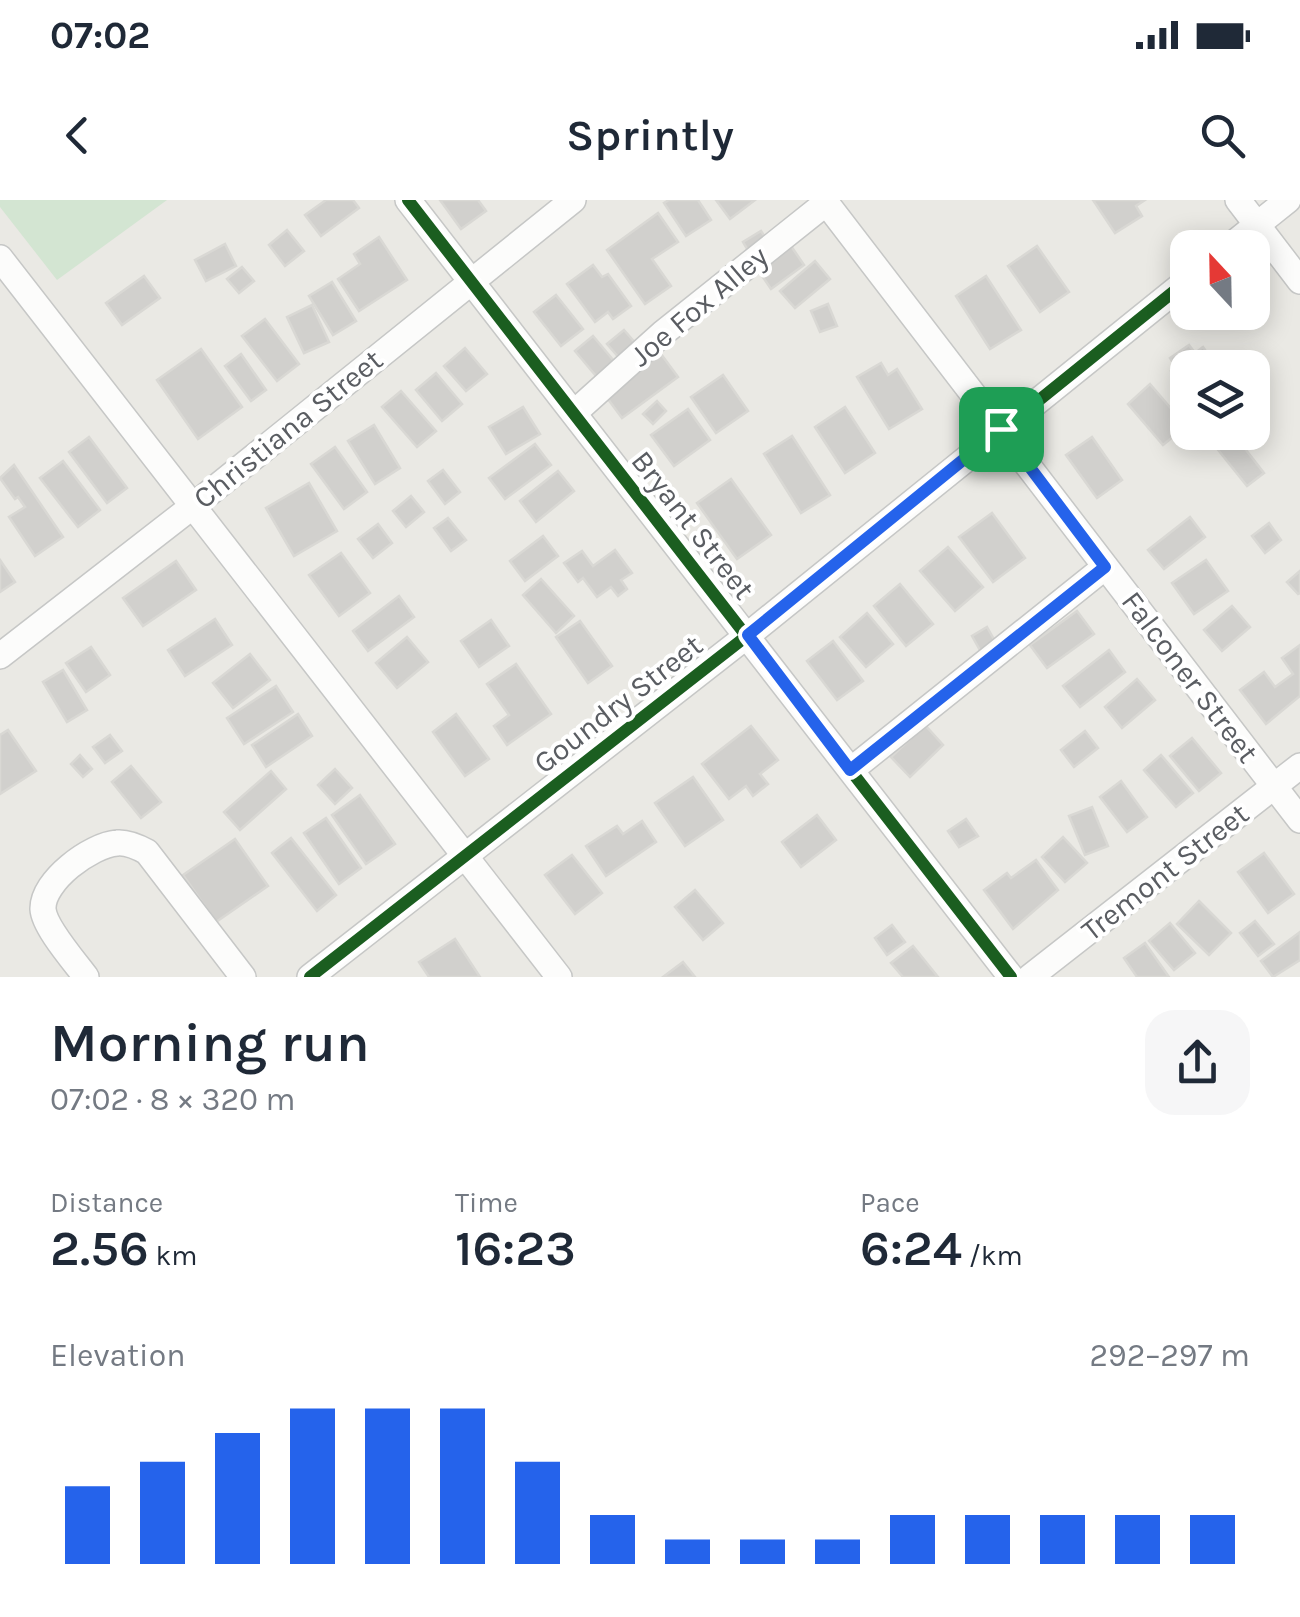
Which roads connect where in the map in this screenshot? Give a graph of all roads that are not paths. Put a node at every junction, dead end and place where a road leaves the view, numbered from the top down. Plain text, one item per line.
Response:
1 (408, 200) edge
2 (573, 200) edge
3 (1238, 200) edge
4 (1288, 200) edge
5 (825, 201) edge
6 (1257, 224) junction
7 (1250, 230) edge
8 (0, 258) edge
9 (1300, 280) edge
10 (470, 281) junction
11 (1170, 294) edge
12 (574, 413) junction
13 (1001, 429) junction
14 (194, 506) junction
15 (1105, 567) junction
16 (748, 635) junction
17 (0, 656) edge
18 (1300, 766) edge
19 (850, 770) junction
20 (1274, 787) junction
21 (1300, 820) edge
22 (465, 855) junction
23 (86, 977) edge
24 (243, 977) edge
25 (310, 977) edge
26 (559, 977) edge
27 (1011, 977) edge
28 (1030, 977) edge

1 - 10 street, Bryant Street
2 - 10 street, Christiana Street
3 - 6 street
4 - 6 street
5 - 12 street, Joe Fox Alley
5 - 13 street, Falconer Street
6 - 7 street
6 - 9 street
8 - 14 street
10 - 12 street, Bryant Street
10 - 14 street, Christiana Street
11 - 13 street, Goundry Street
12 - 16 street, Bryant Street
13 - 15 street, Falconer Street
13 - 16 street, Goundry Street
14 - 17 street, Christiana Street
14 - 22 street
15 - 19 street
15 - 20 street, Falconer Street
16 - 19 street, Bryant Street
16 - 22 street, Goundry Street
18 - 20 street, Tremont Street
19 - 27 street, Bryant Street
20 - 21 street, Falconer Street
20 - 28 street, Tremont Street
22 - 25 street, Goundry Street
22 - 26 street
23 - 24 street

